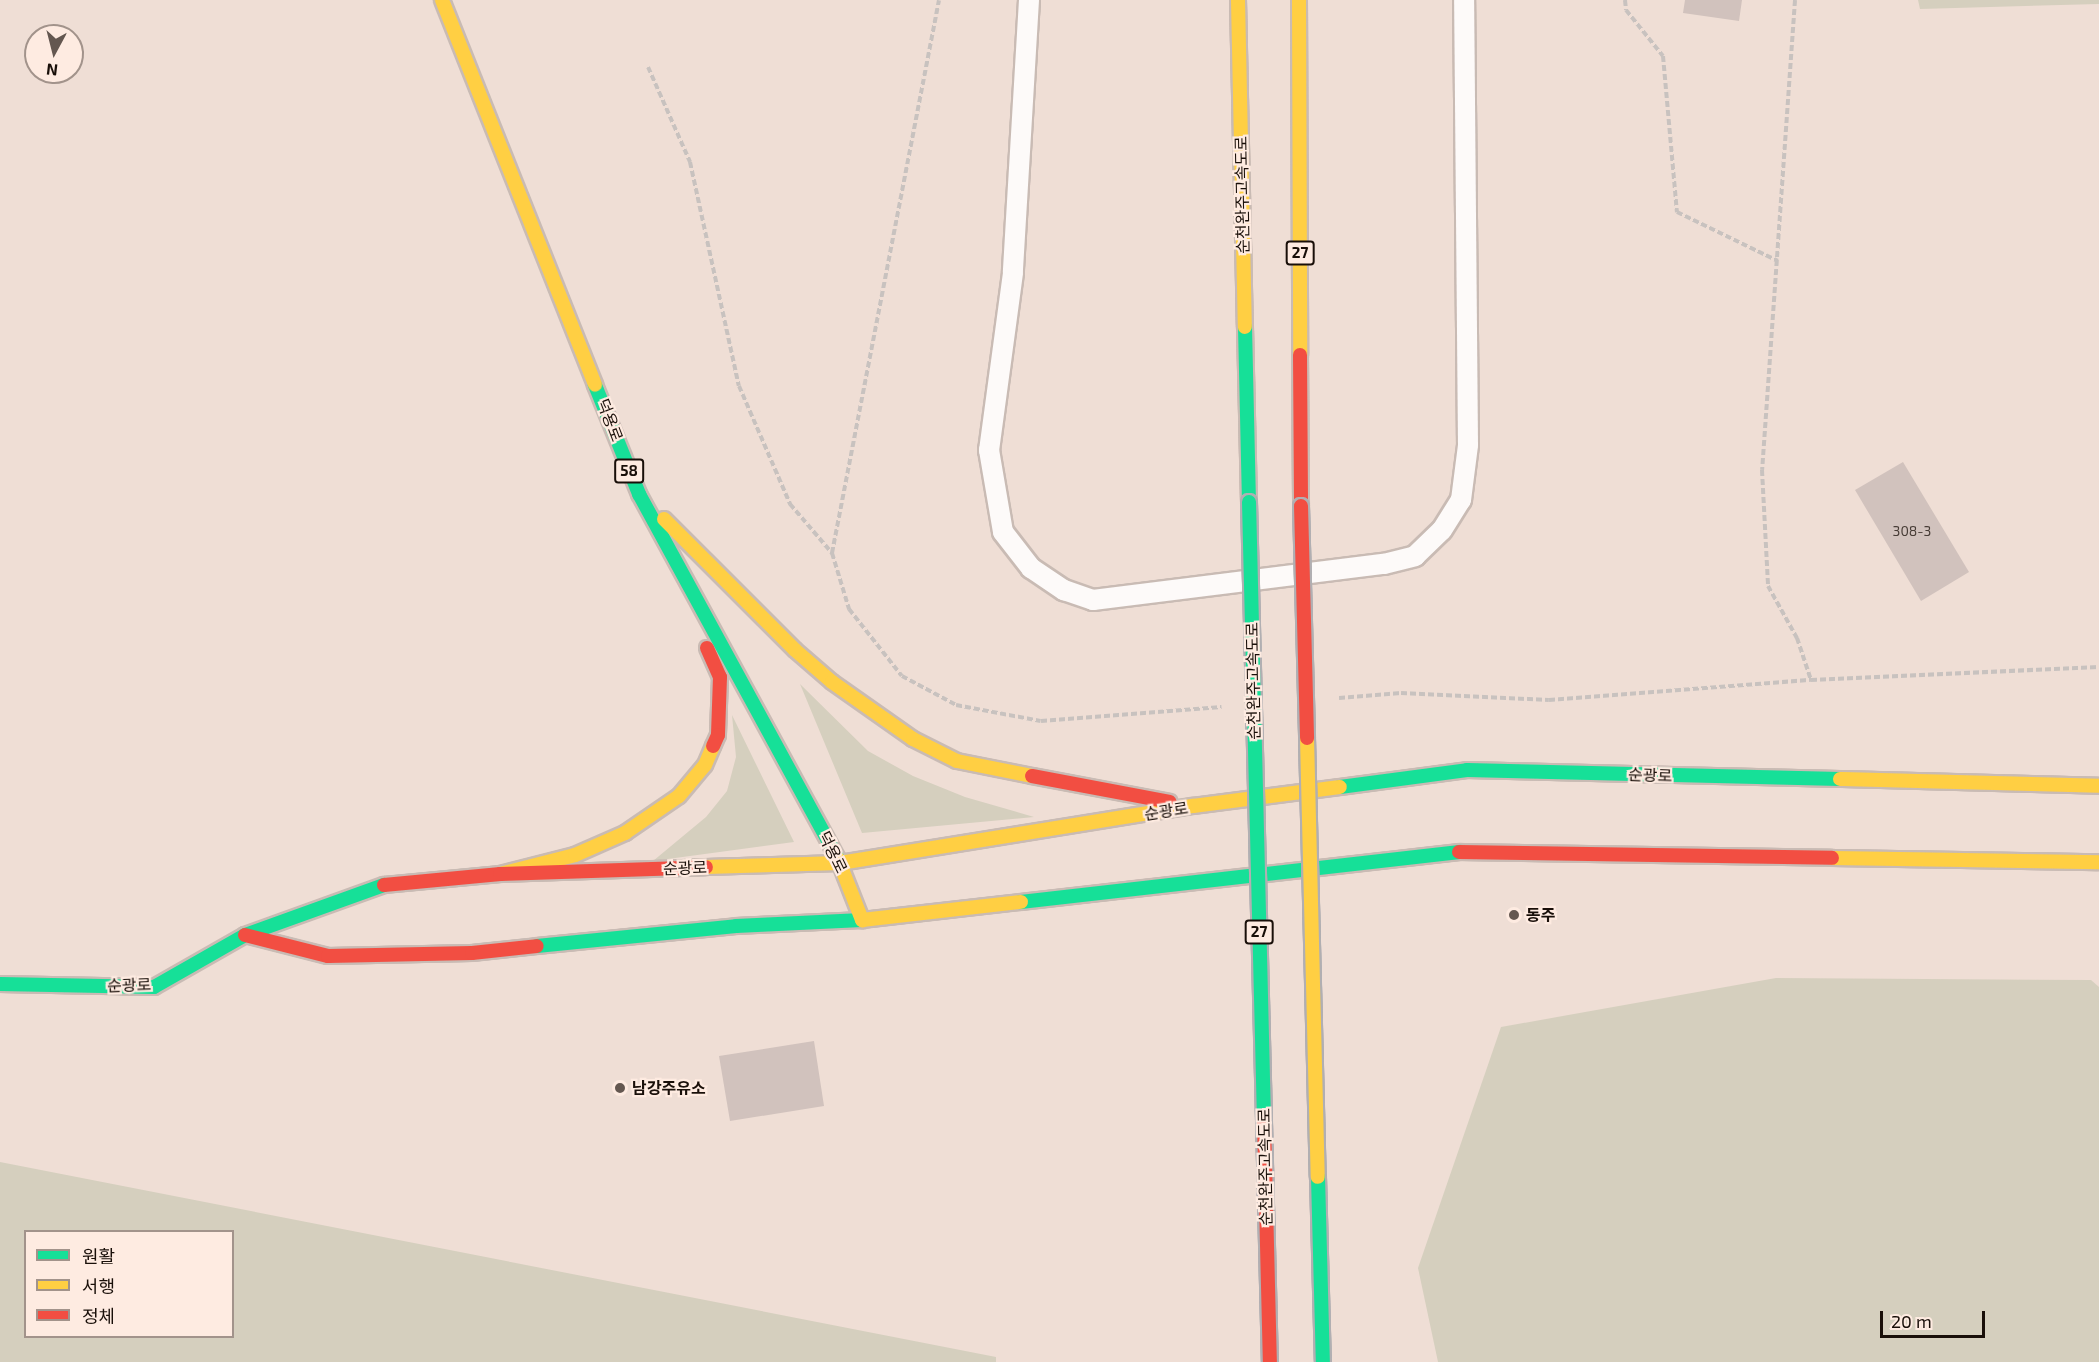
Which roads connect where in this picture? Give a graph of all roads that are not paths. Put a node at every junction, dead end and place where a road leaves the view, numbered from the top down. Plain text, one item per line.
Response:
1 (442, 0) edge
2 (1029, 0) edge
3 (1238, 0) edge
4 (1299, 0) edge
5 (1464, 0) edge
6 (639, 494) junction
7 (2099, 786) edge
8 (1193, 806) junction
9 (2099, 862) edge
10 (840, 863) junction
11 (500, 874) junction
12 (861, 920) junction
13 (245, 934) junction
14 (0, 984) edge
15 (1270, 1362) edge
16 (1323, 1362) edge

1 - 6 main road, 덕용로 / 58
2 - 5 lane
3 - 15 main road, 순천완주고속도로 / 27, bridge
4 - 16 main road, 27, bridge
6 - 8 main road
6 - 10 main road, 덕용로 / 58
6 - 11 main road
7 - 8 main road, 순광로
8 - 10 main road, 순광로
9 - 12 main road
10 - 11 main road, 순광로
10 - 12 main road, 덕용로 / 58
11 - 13 main road, 순광로
12 - 13 main road
13 - 14 main road, 순광로

